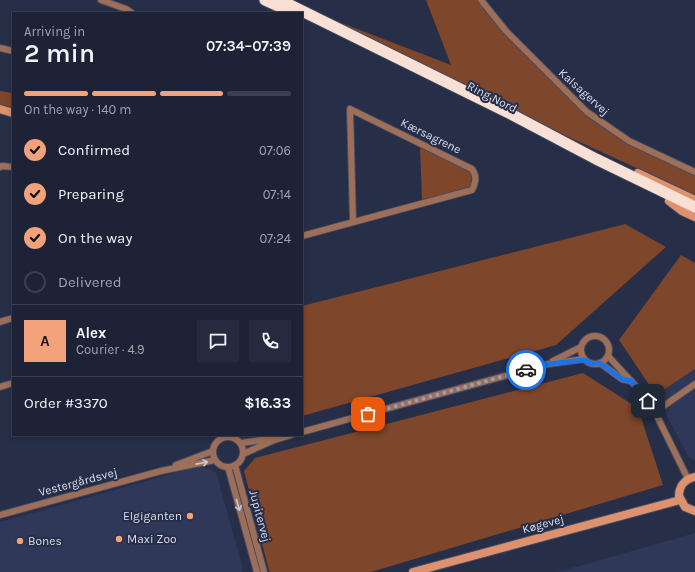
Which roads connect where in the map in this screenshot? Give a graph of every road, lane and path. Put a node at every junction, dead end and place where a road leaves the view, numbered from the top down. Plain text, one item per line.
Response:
1 (101, 0) edge
2 (265, 0) edge
3 (280, 0) edge
4 (481, 0) edge
5 (130, 12) edge
6 (291, 12) edge
7 (303, 17) edge
8 (0, 48) edge
9 (12, 51) edge
10 (0, 109) edge
11 (12, 113) edge
12 (557, 137) junction
13 (0, 167) edge
14 (12, 167) edge
15 (695, 172) edge
16 (670, 200) junction
17 (695, 200) edge
18 (695, 207) edge
19 (695, 212) edge
20 (695, 217) edge
21 (353, 222) junction
22 (303, 236) edge
23 (12, 318) edge
24 (0, 322) edge
25 (581, 347) junction
26 (608, 356) junction
27 (584, 360) junction
28 (600, 363) junction
29 (548, 364) junction
30 (631, 381) junction
31 (12, 383) edge
32 (695, 384) edge
33 (0, 387) edge
34 (655, 412) junction
35 (303, 432) edge
36 (228, 436) edge
37 (288, 436) edge
38 (219, 437) edge
39 (274, 440) junction
40 (241, 444) junction
41 (213, 451) junction
42 (243, 454) junction
43 (215, 460) junction
44 (235, 465) junction
45 (228, 467) junction
46 (161, 471) junction
47 (691, 478) edge
48 (680, 500) junction
49 (695, 512) edge
50 (0, 515) edge
51 (257, 572) edge
52 (264, 572) edge
53 (413, 572) edge

1 - 5 street
2 - 6 highway
3 - 12 highway
4 - 15 street, Kalsagervej
7 - 16 highway, Ring Nord
8 - 9 street
10 - 11 street
12 - 17 street
12 - 18 highway
13 - 14 street
16 - 19 highway, Ring Nord
16 - 20 street
21 - 21 street, Kærsagrene
21 - 22 street, Kærsagrene
23 - 24 street
25 - 26 street
25 - 27 street
25 - 29 street
26 - 28 street
26 - 30 street
27 - 28 street
27 - 29 street
28 - 30 street
29 - 35 street
30 - 34 street
31 - 33 street
32 - 34 street
34 - 47 street
36 - 38 street
36 - 40 street
37 - 39 street
38 - 41 street
39 - 40 street
39 - 42 street
40 - 42 street
41 - 43 street
41 - 46 street, Vestergårdsvej
42 - 44 street
43 - 45 street
46 -> 43 street, Vestergårdsvej
44 - 45 street
44 - 52 street, Jupitervej
45 -> 51 street, Jupitervej
46 - 50 street, Vestergårdsvej
47 - 48 street
48 - 49 street
48 - 53 street, Køgevej

